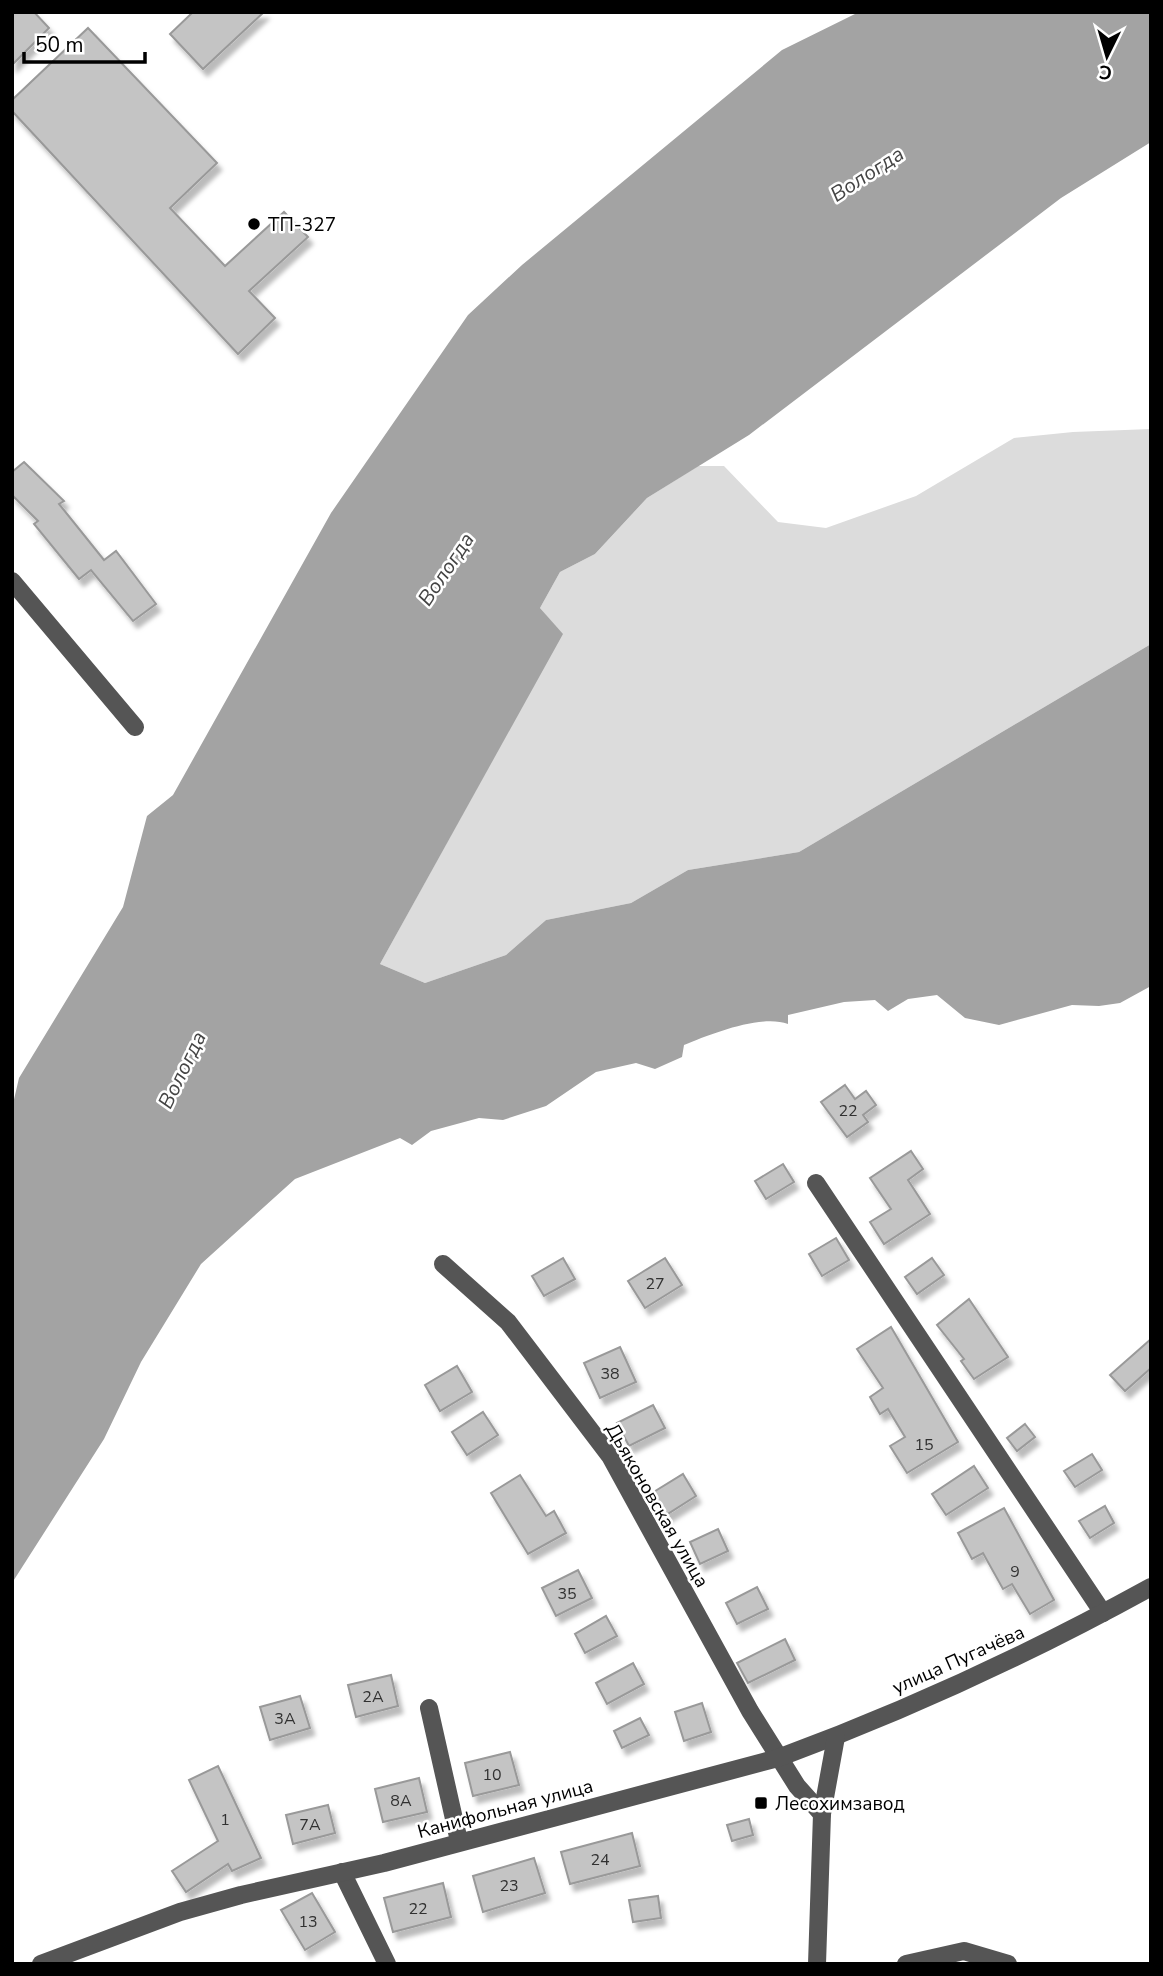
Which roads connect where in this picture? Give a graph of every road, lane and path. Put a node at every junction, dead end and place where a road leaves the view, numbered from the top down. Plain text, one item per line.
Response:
1 (12, 581) edge
2 (135, 727) dead end
3 (816, 1183) dead end
4 (443, 1264) dead end
5 (1151, 1587) edge
6 (1103, 1613) junction
7 (429, 1708) dead end
8 (836, 1737) junction
9 (778, 1758) junction
10 (822, 1814) junction
11 (459, 1842) junction
12 (342, 1872) junction
13 (41, 1964) edge
14 (387, 1964) edge
15 (817, 1964) edge
16 (906, 1964) edge
17 (1008, 1964) edge

1 - 2 street
3 - 6 street
4 - 9 street, Дьяконовская улица
5 - 6 street, улица Пугачёва
6 - 8 street, улица Пугачёва
7 - 11 street
8 - 9 street, улица Пугачёва
8 - 10 street
9 - 10 street, Дьяконовская улица
9 - 11 street, Канифольная улица
10 - 15 street
11 - 12 street, Канифольная улица
12 - 13 street, Канифольная улица
12 - 14 street
16 - 17 street

